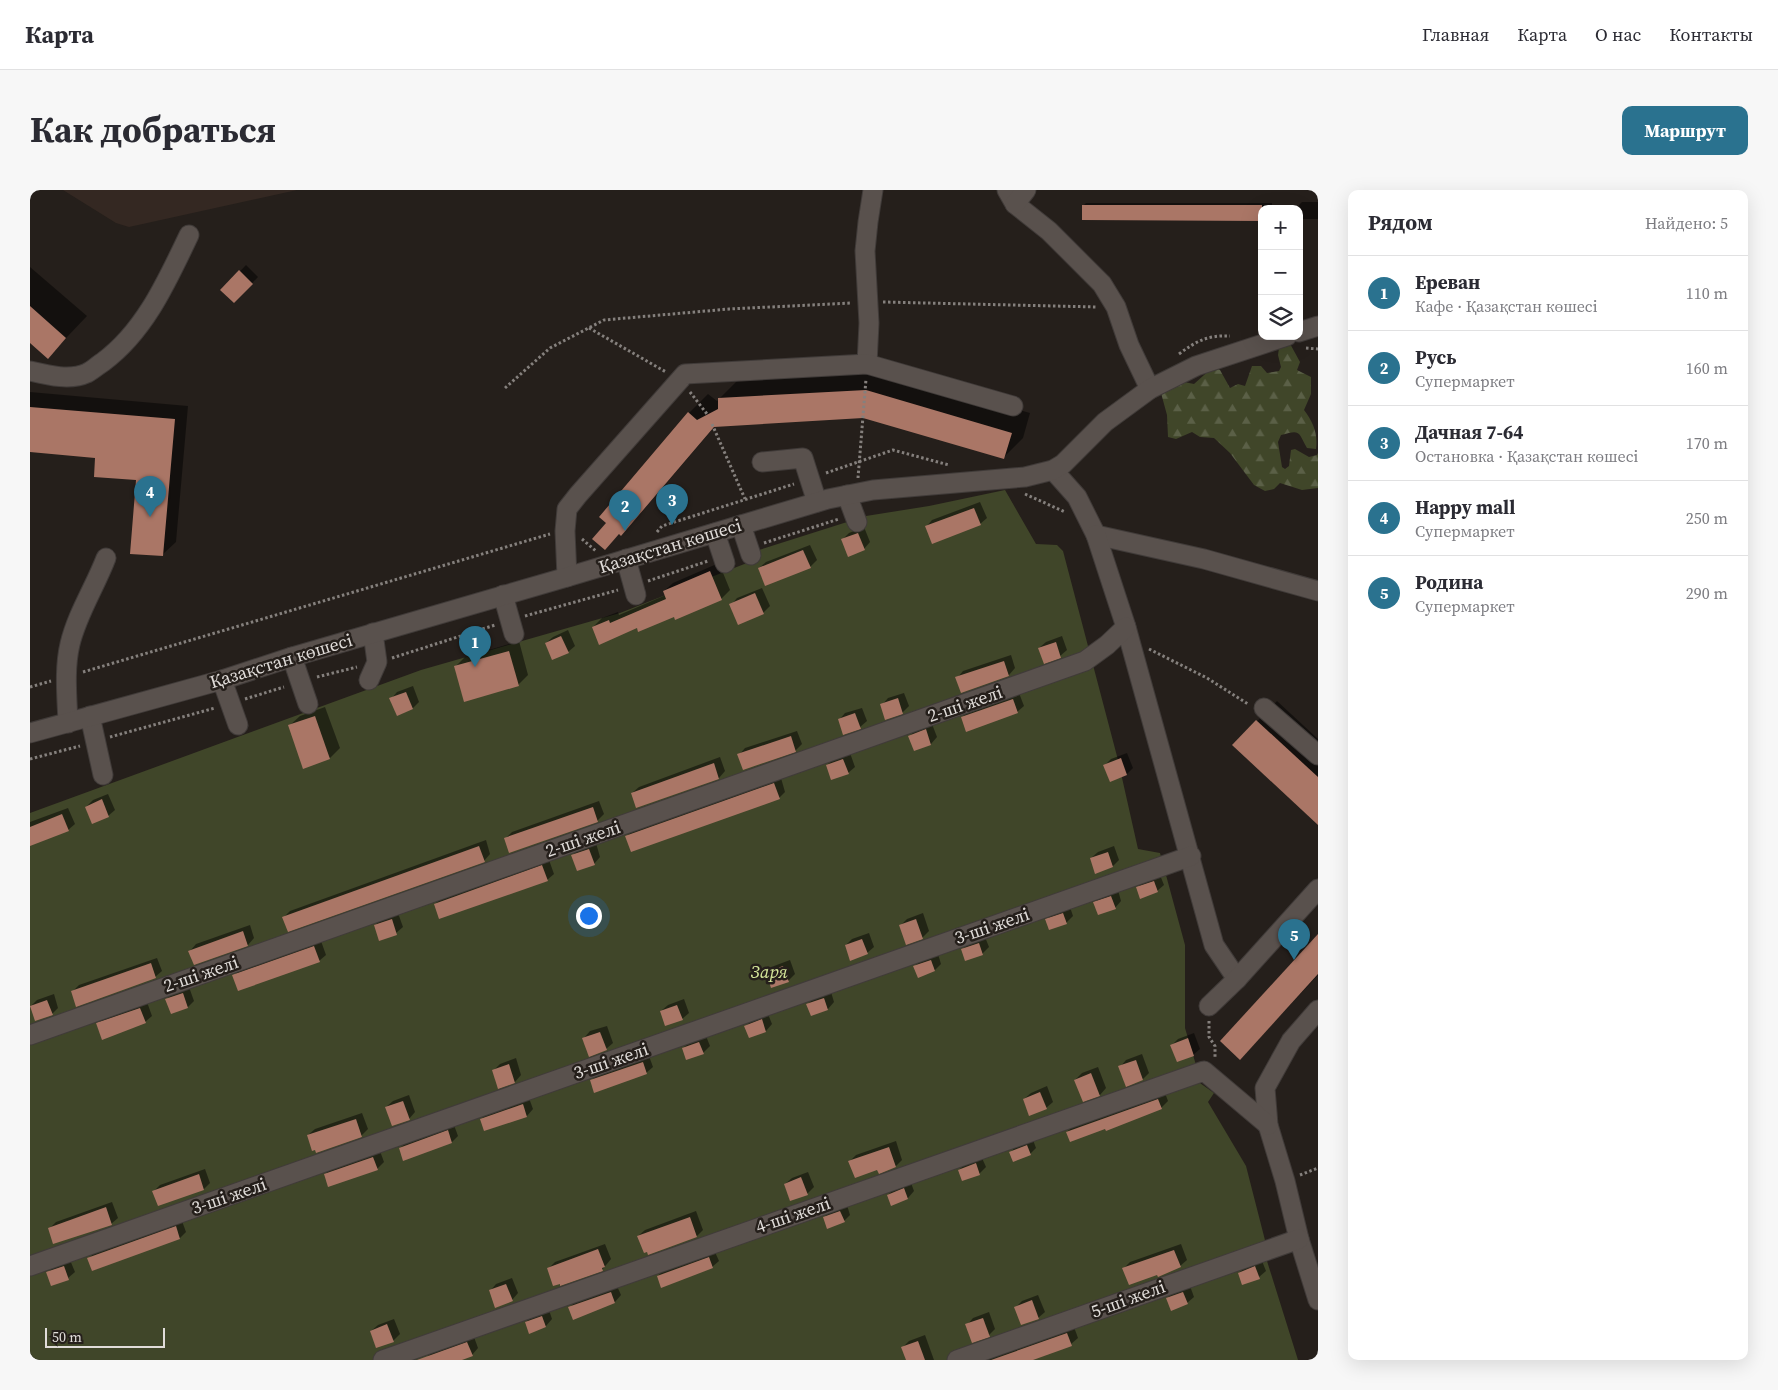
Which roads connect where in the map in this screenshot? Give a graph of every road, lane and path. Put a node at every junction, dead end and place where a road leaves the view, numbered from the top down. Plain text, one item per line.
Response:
1 (873, 190) edge
2 (1016, 195) edge
3 (189, 236) dead end
4 (869, 302) junction
5 (1116, 307) junction
6 (1318, 326) edge
7 (588, 328) junction
8 (1303, 339) edge
9 (1275, 340) edge
10 (1302, 340) edge
11 (1318, 349) edge
12 (867, 364) junction
13 (30, 371) edge
14 (680, 380) junction
15 (505, 388) dead end
16 (1150, 389) junction
17 (866, 401) dead end
18 (1013, 406) dead end
19 (707, 414) dead end
20 (712, 424) dead end
21 (762, 462) dead end
22 (1053, 470) junction
23 (1020, 492) dead end
24 (852, 494) junction
25 (745, 499) dead end
26 (817, 502) junction
27 (1068, 514) dead end
28 (855, 518) joint
29 (741, 525) junction
30 (565, 531) junction
31 (714, 533) junction
32 (1096, 535) junction
33 (750, 551) joint
34 (106, 558) dead end
35 (626, 559) junction
36 (724, 560) joint
37 (567, 577) junction
38 (635, 590) junction
39 (1318, 591) edge
40 (503, 595) junction
41 (512, 627) junction
42 (373, 633) junction
43 (1128, 634) junction
44 (292, 657) junction
45 (376, 662) junction
46 (67, 676) junction
47 (222, 680) junction
48 (369, 680) dead end
49 (300, 682) junction
50 (30, 687) edge
51 (230, 704) junction
52 (308, 704) dead end
53 (1264, 708) joint
54 (90, 716) junction
55 (68, 722) junction
56 (238, 726) dead end
57 (30, 733) edge
58 (95, 742) junction
59 (1318, 755) edge
60 (30, 759) edge
61 (103, 775) dead end
62 (1191, 856) junction
63 (1318, 889) edge
64 (1236, 979) junction
65 (1209, 1006) joint
66 (1318, 1010) edge
67 (30, 1035) edge
68 (1204, 1071) junction
69 (1268, 1126) junction
70 (1298, 1239) junction
71 (30, 1266) edge
72 (1318, 1300) edge
73 (383, 1360) edge
74 (957, 1360) edge

1 - 4 street
2 - 5 street
3 - 13 street
4 - 5 path
4 - 7 path
4 - 12 street
5 - 16 street
6 - 8 street
7 - 14 path
7 - 15 path
9 - 16 street, Қазақстан көшесі
10 - 11 path
12 - 14 street
12 - 18 street
14 - 19 path
14 - 30 street
16 - 22 street, Қазақстан көшесі
17 - 24 path
20 - 25 path
21 - 26 street
22 - 24 street, Қазақстан көшесі
22 - 32 street
23 - 27 path
24 - 26 street, Қазақстан көшесі
24 - 28 street
26 - 29 street, Қазақстан көшесі
28 - 33 path
29 - 31 street, Қазақстан көшесі
29 - 33 street
30 - 37 street
30 - 46 path
31 - 35 street, Қазақстан көшесі
31 - 36 street
32 - 39 street
32 - 43 street
34 - 46 street
35 - 37 street, Қазақстан көшесі
35 - 38 street
36 - 38 path
37 - 40 street, Қазақстан көшесі
38 - 41 path
40 - 41 street
40 - 42 street, Қазақстан көшесі
41 - 45 path
42 - 44 street, Қазақстан көшесі
42 - 45 street
43 - 53 path
43 - 62 street
43 - 67 street, 2-ші желі
44 - 47 street, Қазақстан көшесі
44 - 49 street
45 - 48 street
45 - 49 path
46 - 50 path
46 - 55 street
47 - 51 street
47 - 54 street, Қазақстан көшесі
49 - 51 path
49 - 52 street
51 - 56 street
51 - 58 path
53 - 59 street
54 - 55 street, Қазақстан көшесі
54 - 58 street
55 - 57 street, Қазақстан көшесі
58 - 60 path
58 - 61 street
62 - 64 street
62 - 71 street, 3-ші желі
63 - 64 street
64 - 65 street
65 - 68 path
66 - 69 street
68 - 69 street
68 - 73 street, 4-ші желі
69 - 70 street
70 - 72 street
70 - 74 street, 5-ші желі

